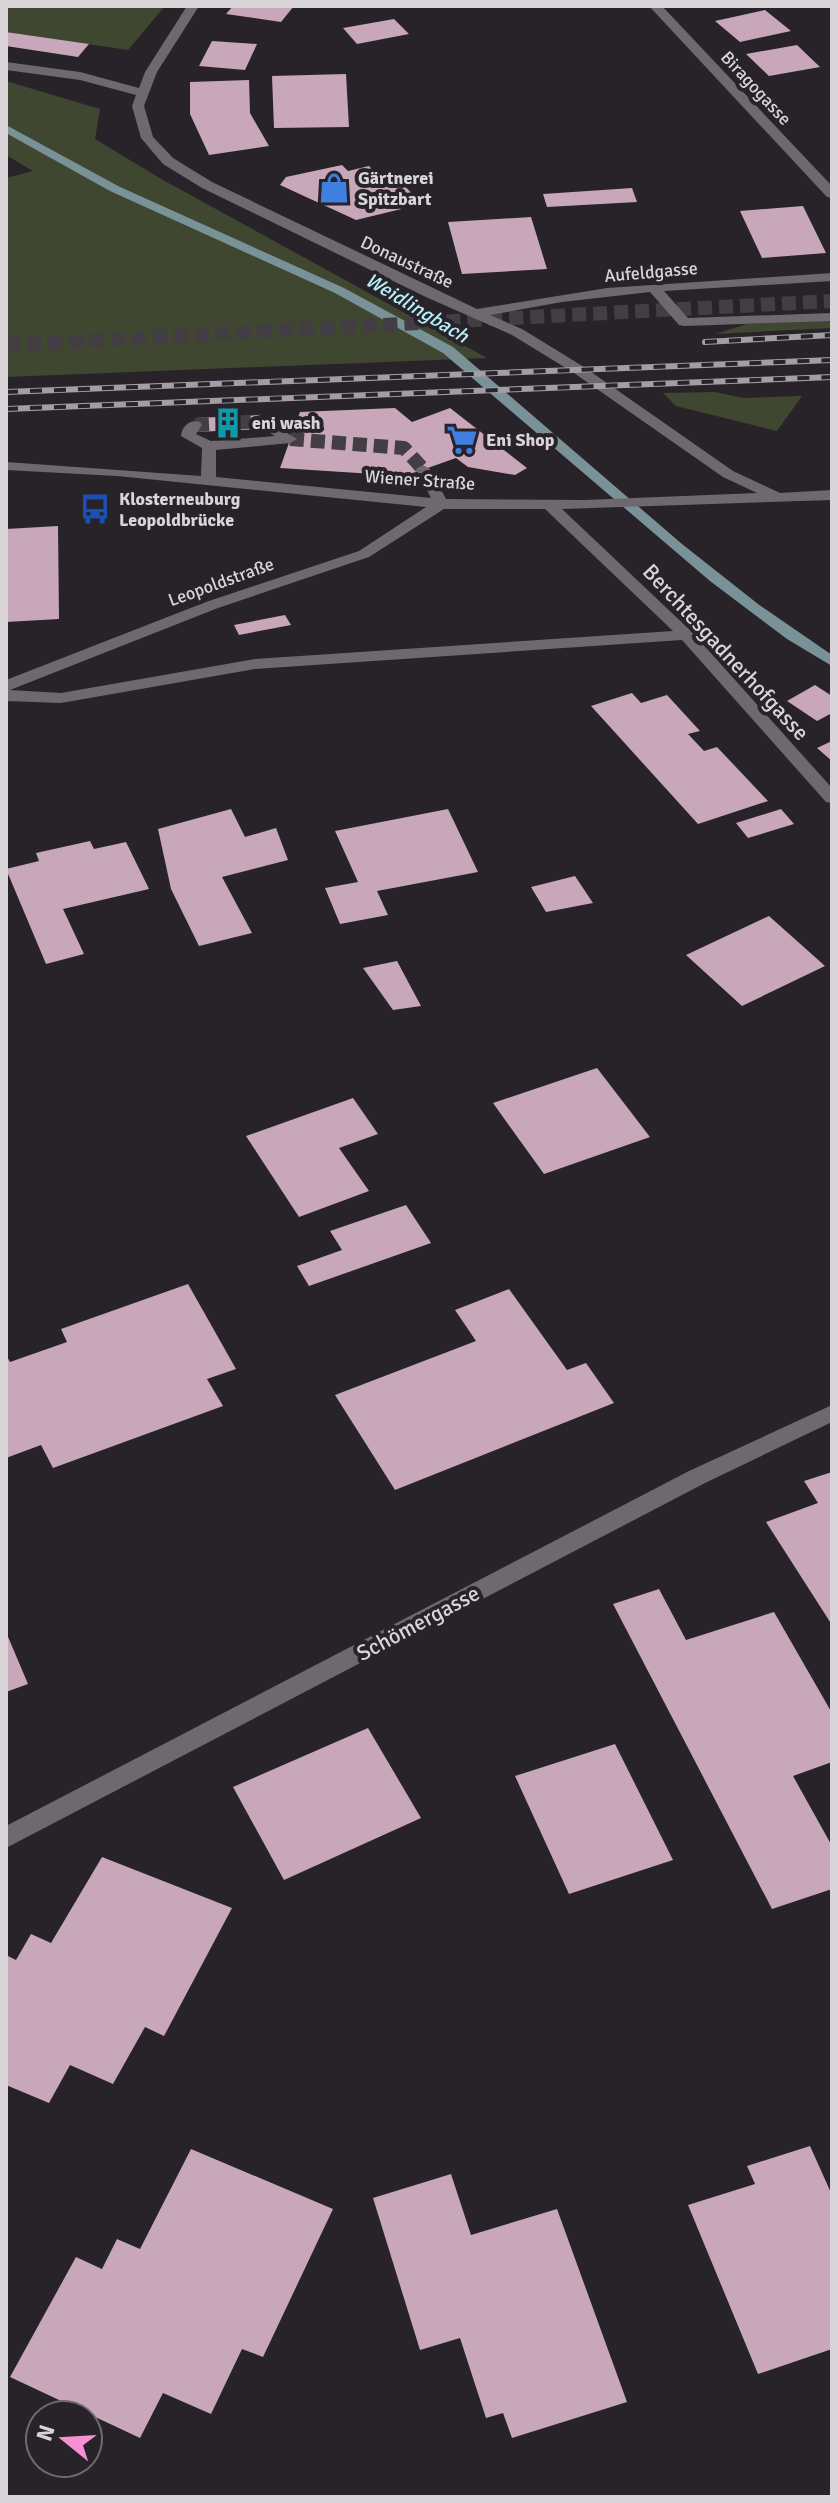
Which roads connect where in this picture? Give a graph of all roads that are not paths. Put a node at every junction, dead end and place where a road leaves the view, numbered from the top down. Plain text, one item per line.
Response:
1 (193, 6) edge
2 (655, 6) edge
3 (6, 66) edge
4 (141, 92) junction
5 (832, 194) edge
6 (832, 277) edge
7 (655, 289) junction
8 (475, 314) junction
9 (832, 317) edge
10 (261, 421) tunnel mouth
11 (195, 425) dead end
12 (209, 446) junction
13 (6, 466) edge
14 (423, 469) tunnel mouth
15 (208, 481) junction
16 (832, 495) edge
17 (777, 497) junction
18 (441, 504) junction
19 (550, 506) junction
20 (686, 635) junction
21 (6, 686) edge
22 (6, 694) edge
23 (832, 798) edge
24 (832, 1413) edge
25 (6, 1838) edge

1 - 4 street
2 - 5 street, Biragogasse
3 - 4 street
4 - 8 street, Donaustraße
6 - 7 street, Aufeldgasse
7 - 8 street, Aufeldgasse
7 - 9 street
8 - 17 street, Donaustraße
10 - 12 street
11 - 12 street
12 - 15 street
13 - 15 street, Wiener Straße
14 - 18 street
15 - 18 street, Wiener Straße
16 - 17 street, Wiener Straße
17 - 19 street, Wiener Straße
18 - 19 street, Wiener Straße
18 - 21 street, Leopoldstraße
19 - 20 street, Berchtesgadnerhofgasse
20 - 22 street
20 - 23 street, Berchtesgadnerhofgasse
24 - 25 street, Schömergasse

